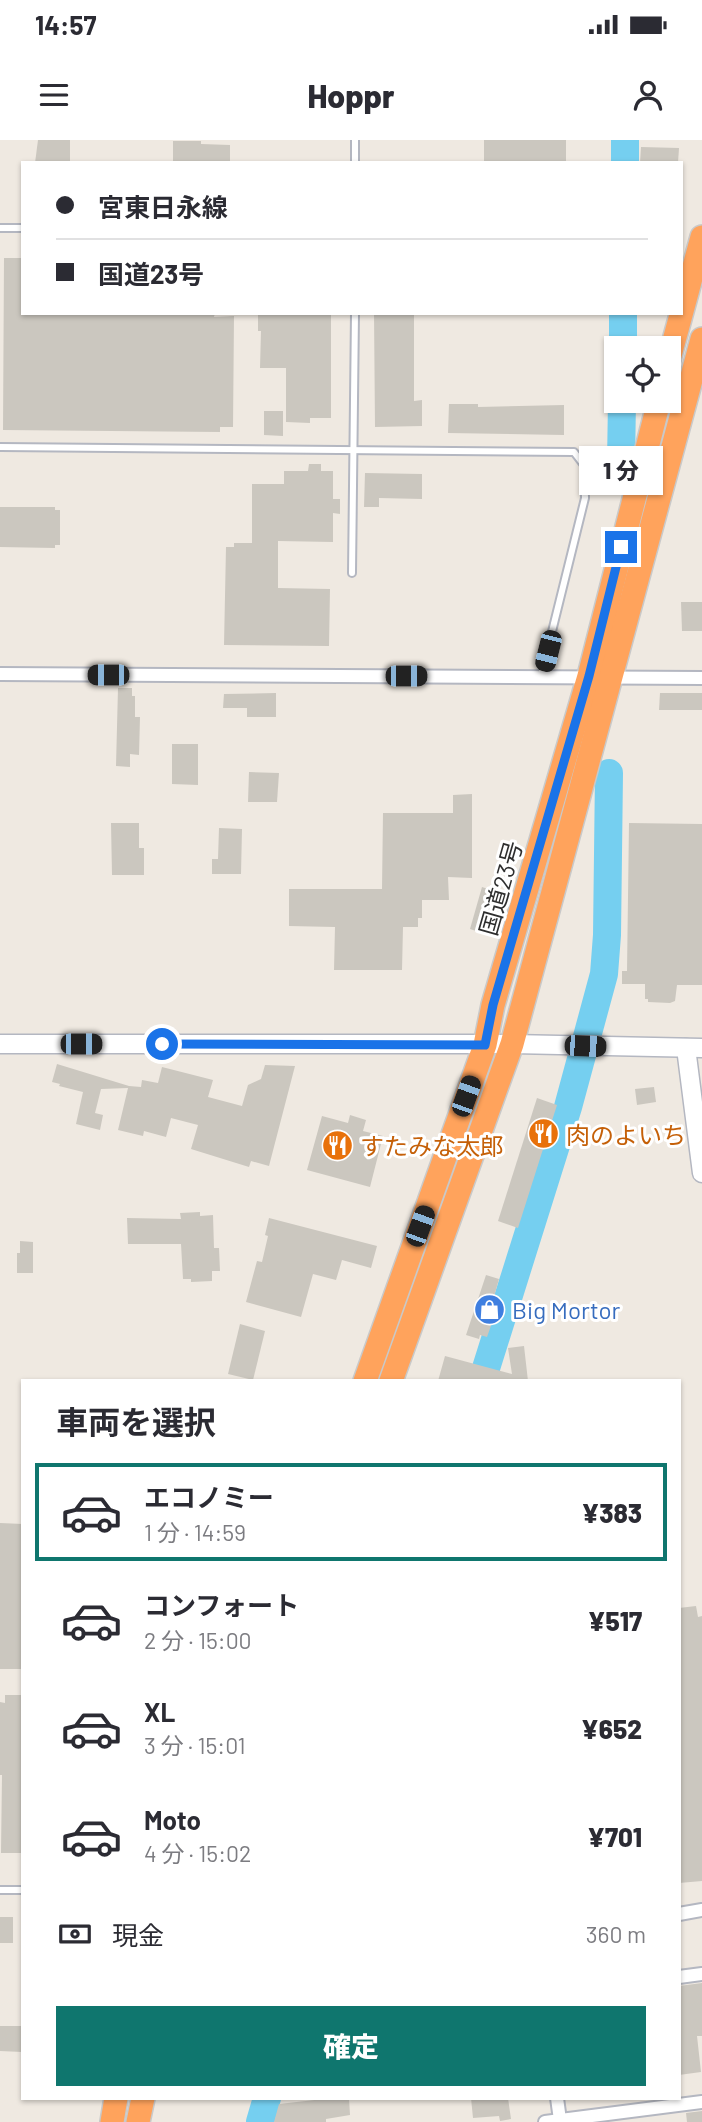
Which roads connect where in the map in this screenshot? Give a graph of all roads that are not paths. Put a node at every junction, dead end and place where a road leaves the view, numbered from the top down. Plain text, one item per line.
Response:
1 (355, 140) edge
2 (355, 161) edge
3 (0, 228) edge
4 (21, 228) edge
5 (702, 237) edge
6 (683, 307) edge
7 (355, 315) edge
8 (681, 315) edge
9 (675, 336) edge
10 (702, 339) edge
11 (656, 413) edge
12 (0, 447) edge
13 (354, 449) junction
14 (352, 573) dead end
15 (0, 674) edge
16 (541, 676) junction
17 (600, 676) junction
18 (702, 677) edge
19 (0, 1044) edge
20 (512, 1044) junction
21 (485, 1045) junction
22 (694, 1048) edge
23 (702, 1173) edge
24 (366, 1379) edge
25 (392, 1379) edge
26 (0, 1890) edge
27 (21, 1890) edge
28 (702, 1910) edge
29 (681, 1913) edge
30 (702, 1974) edge
31 (681, 1977) edge
32 (116, 2100) edge
33 (143, 2100) edge
34 (557, 2100) edge
35 (702, 2102) edge
36 (561, 2121) edge
37 (112, 2122) edge
38 (138, 2122) edge
39 (545, 2122) edge

1 - 2 lane
3 - 4 lane
5 - 6 highway
7 - 13 lane
8 - 9 highway
10 - 17 highway, 国道23号
11 - 17 highway, 国道23号
12 - 13 lane
13 - 14 lane
13 - 16 lane
15 - 16 street
16 - 17 street
17 - 18 street
17 - 20 highway, 国道23号
17 - 21 highway, 国道23号
19 - 21 main road
20 - 21 main road
20 - 22 main road
20 - 25 highway, 国道23号
21 - 24 highway, 国道23号
22 - 23 main road
26 - 27 lane
28 - 29 street
30 - 31 street
32 - 37 highway
33 - 38 highway
34 - 36 street
35 - 36 street
36 - 39 street

